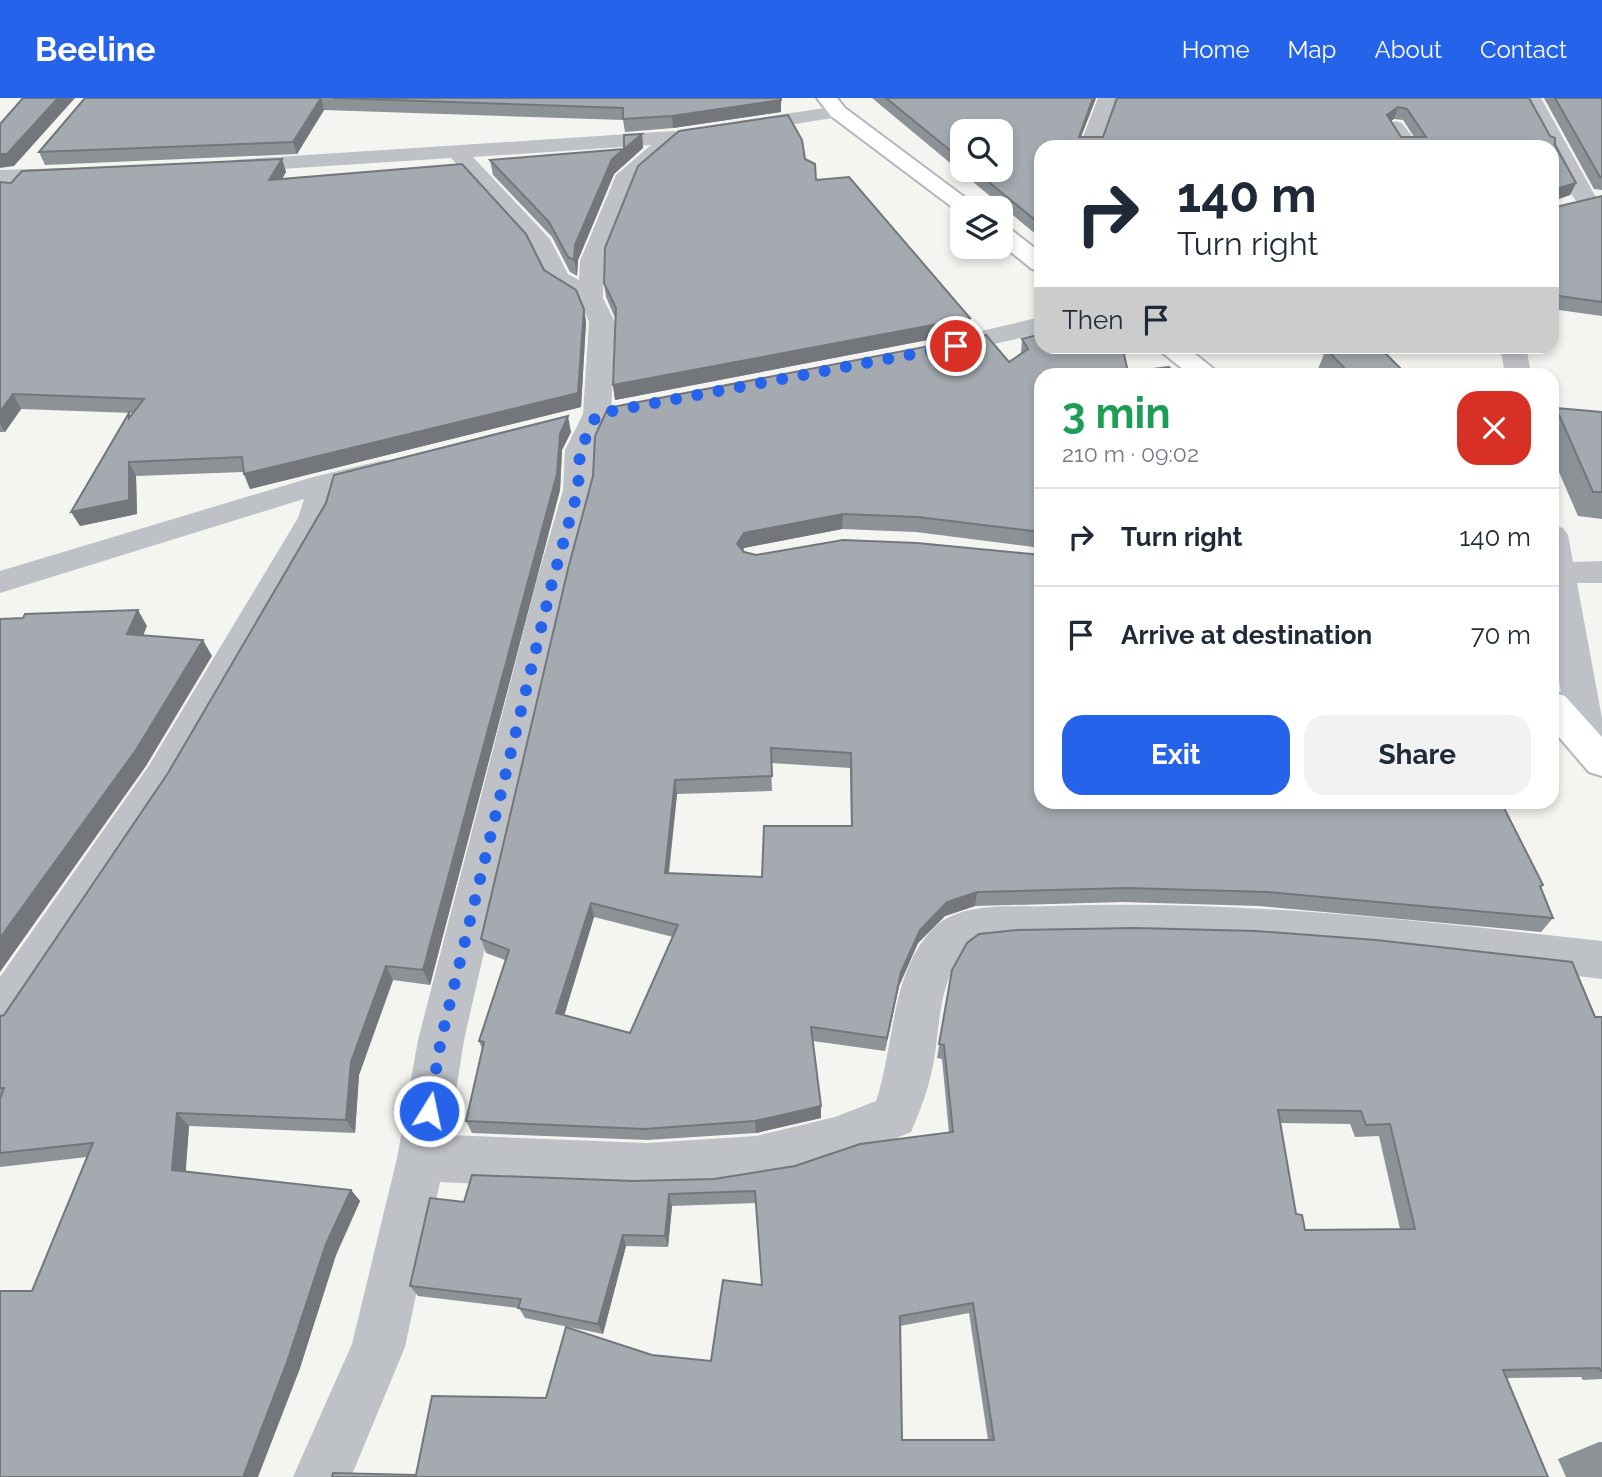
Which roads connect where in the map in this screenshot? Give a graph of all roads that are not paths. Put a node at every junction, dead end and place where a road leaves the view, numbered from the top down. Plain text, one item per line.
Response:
1 (1108, 98) edge
2 (1531, 98) edge
3 (834, 102) edge
4 (1395, 127) edge
5 (673, 137) junction
6 (1092, 140) edge
7 (1405, 140) edge
8 (1558, 140) edge
9 (1559, 142) edge
10 (457, 152) junction
11 (38, 156) edge
12 (218, 167) edge
13 (86, 173) edge
14 (10, 176) edge
15 (953, 196) edge
16 (1595, 199) edge
17 (0, 200) edge
18 (1564, 207) edge
19 (1013, 242) edge
20 (1034, 259) edge
21 (591, 298) junction
22 (1034, 327) edge
23 (917, 354) edge
24 (1178, 354) edge
25 (1198, 368) edge
26 (416, 461) edge
27 (324, 483) junction
28 (1559, 568) edge
29 (1602, 572) edge
30 (1560, 573) junction
31 (0, 582) edge
32 (1559, 713) edge
33 (1595, 752) edge
34 (1602, 960) edge
35 (0, 1013) edge
36 (421, 1158) junction
37 (322, 1477) edge

1 - 6 street
2 - 8 street
3 - 5 street
3 - 15 main road
4 - 7 street
5 - 10 street
5 - 21 street
9 - 16 street
10 - 12 street
10 - 21 street
11 - 14 street
13 - 14 street
14 - 17 street
16 - 18 street
19 - 20 main road
21 - 36 street
22 - 23 street
24 - 25 main road
26 - 27 street
27 - 31 street
27 - 35 street
28 - 30 street
29 - 30 street
30 - 33 street
32 - 33 main road
34 - 36 street
36 - 37 street

